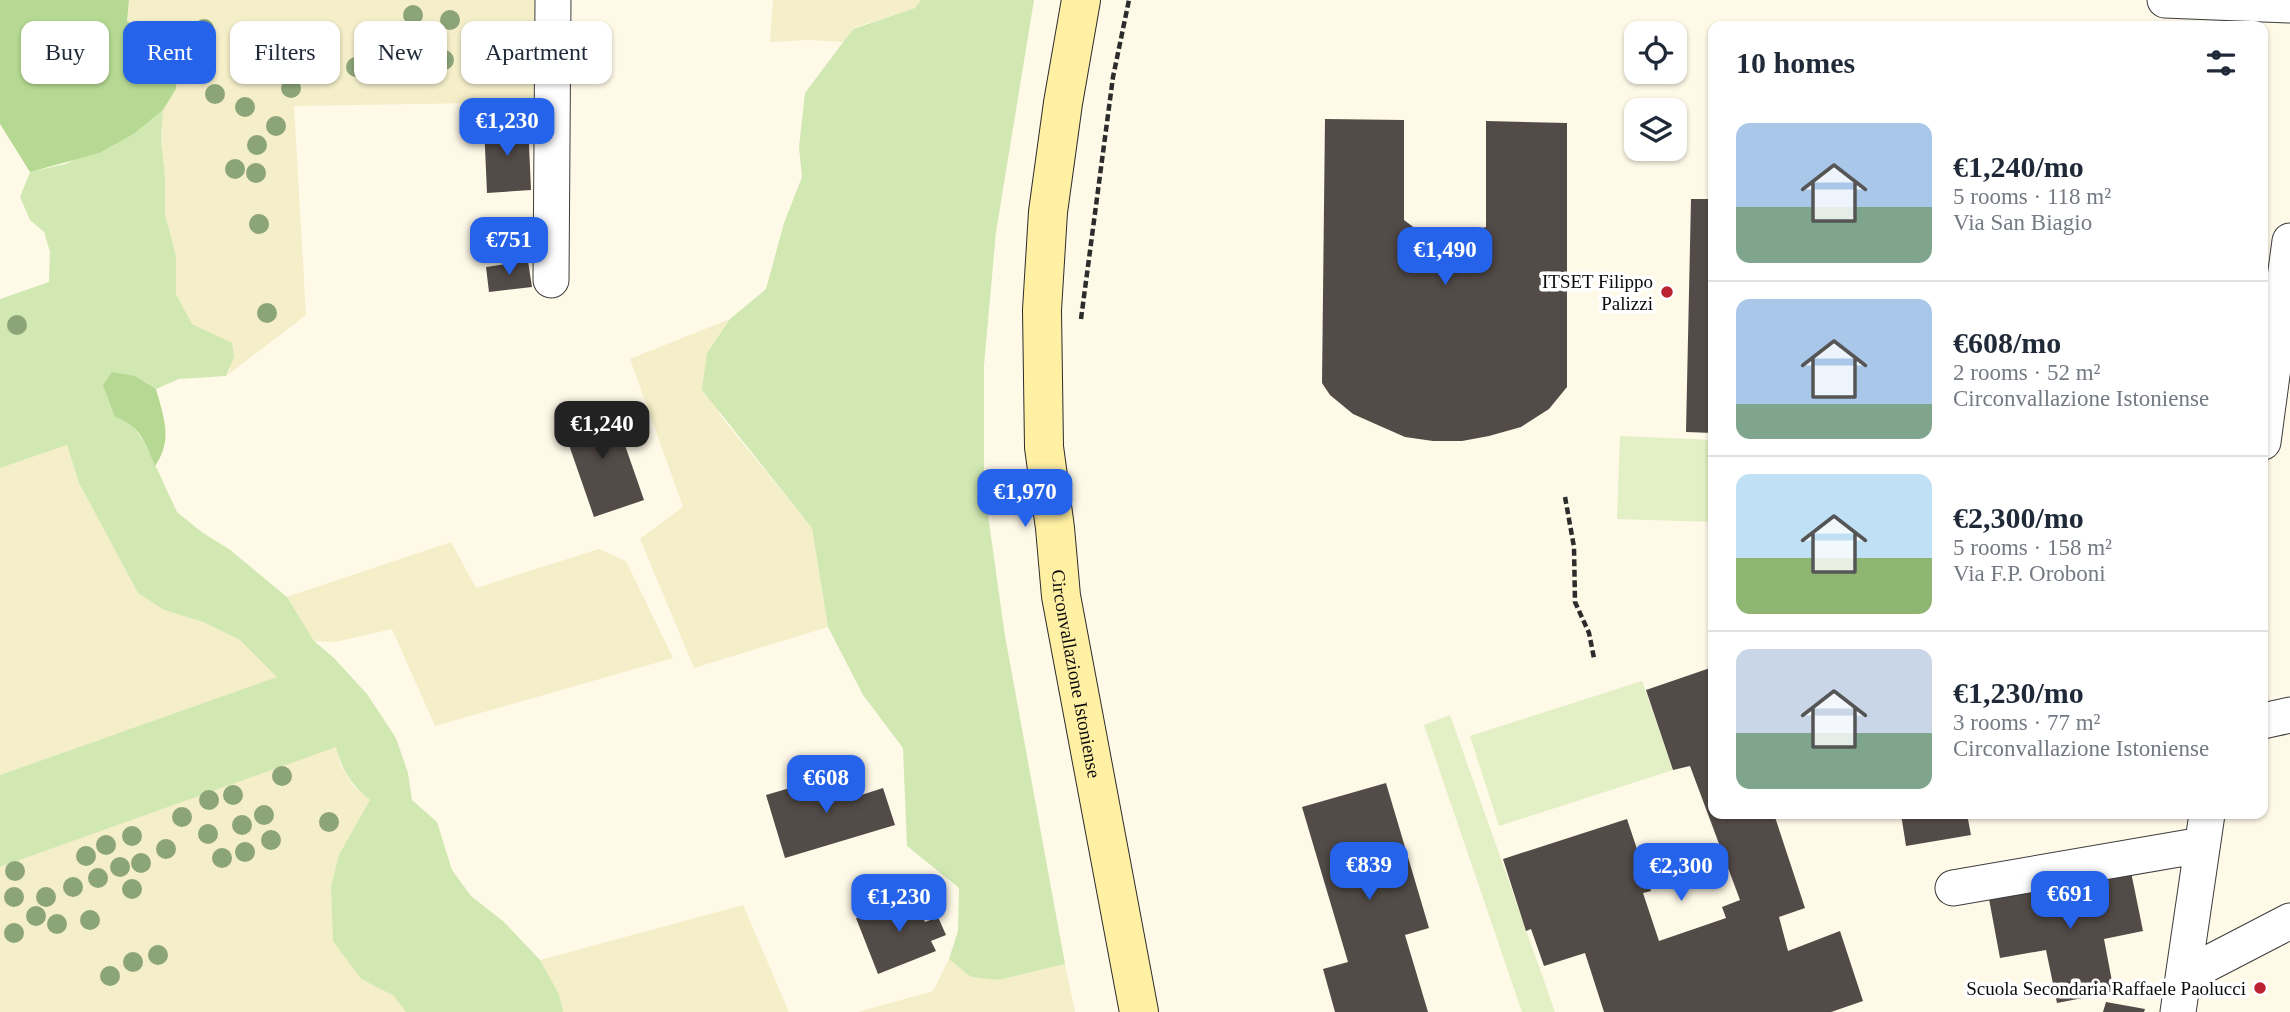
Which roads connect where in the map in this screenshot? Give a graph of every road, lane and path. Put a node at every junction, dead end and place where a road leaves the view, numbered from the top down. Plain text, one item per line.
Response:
1 (552, 0) edge
2 (1081, 0) edge
3 (1129, 0) edge
4 (2165, 0) edge
5 (2290, 5) edge
6 (2290, 241) edge
7 (551, 281) dead end
8 (1080, 329) dead end
9 (2268, 405) edge
10 (1565, 497) dead end
11 (1594, 659) dead end
12 (2290, 715) edge
13 (2268, 720) edge
14 (2205, 829) edge
15 (1953, 888) dead end
16 (2290, 921) edge
17 (2184, 976) junction
18 (1139, 1012) edge
19 (2178, 1012) edge

1 - 7 street
2 - 18 main road, Circonvallazione Istoniense
3 - 8 path
4 - 5 street
6 - 9 street
10 - 11 path
12 - 13 street
14 - 15 street
14 - 17 street
16 - 17 street
17 - 19 street

